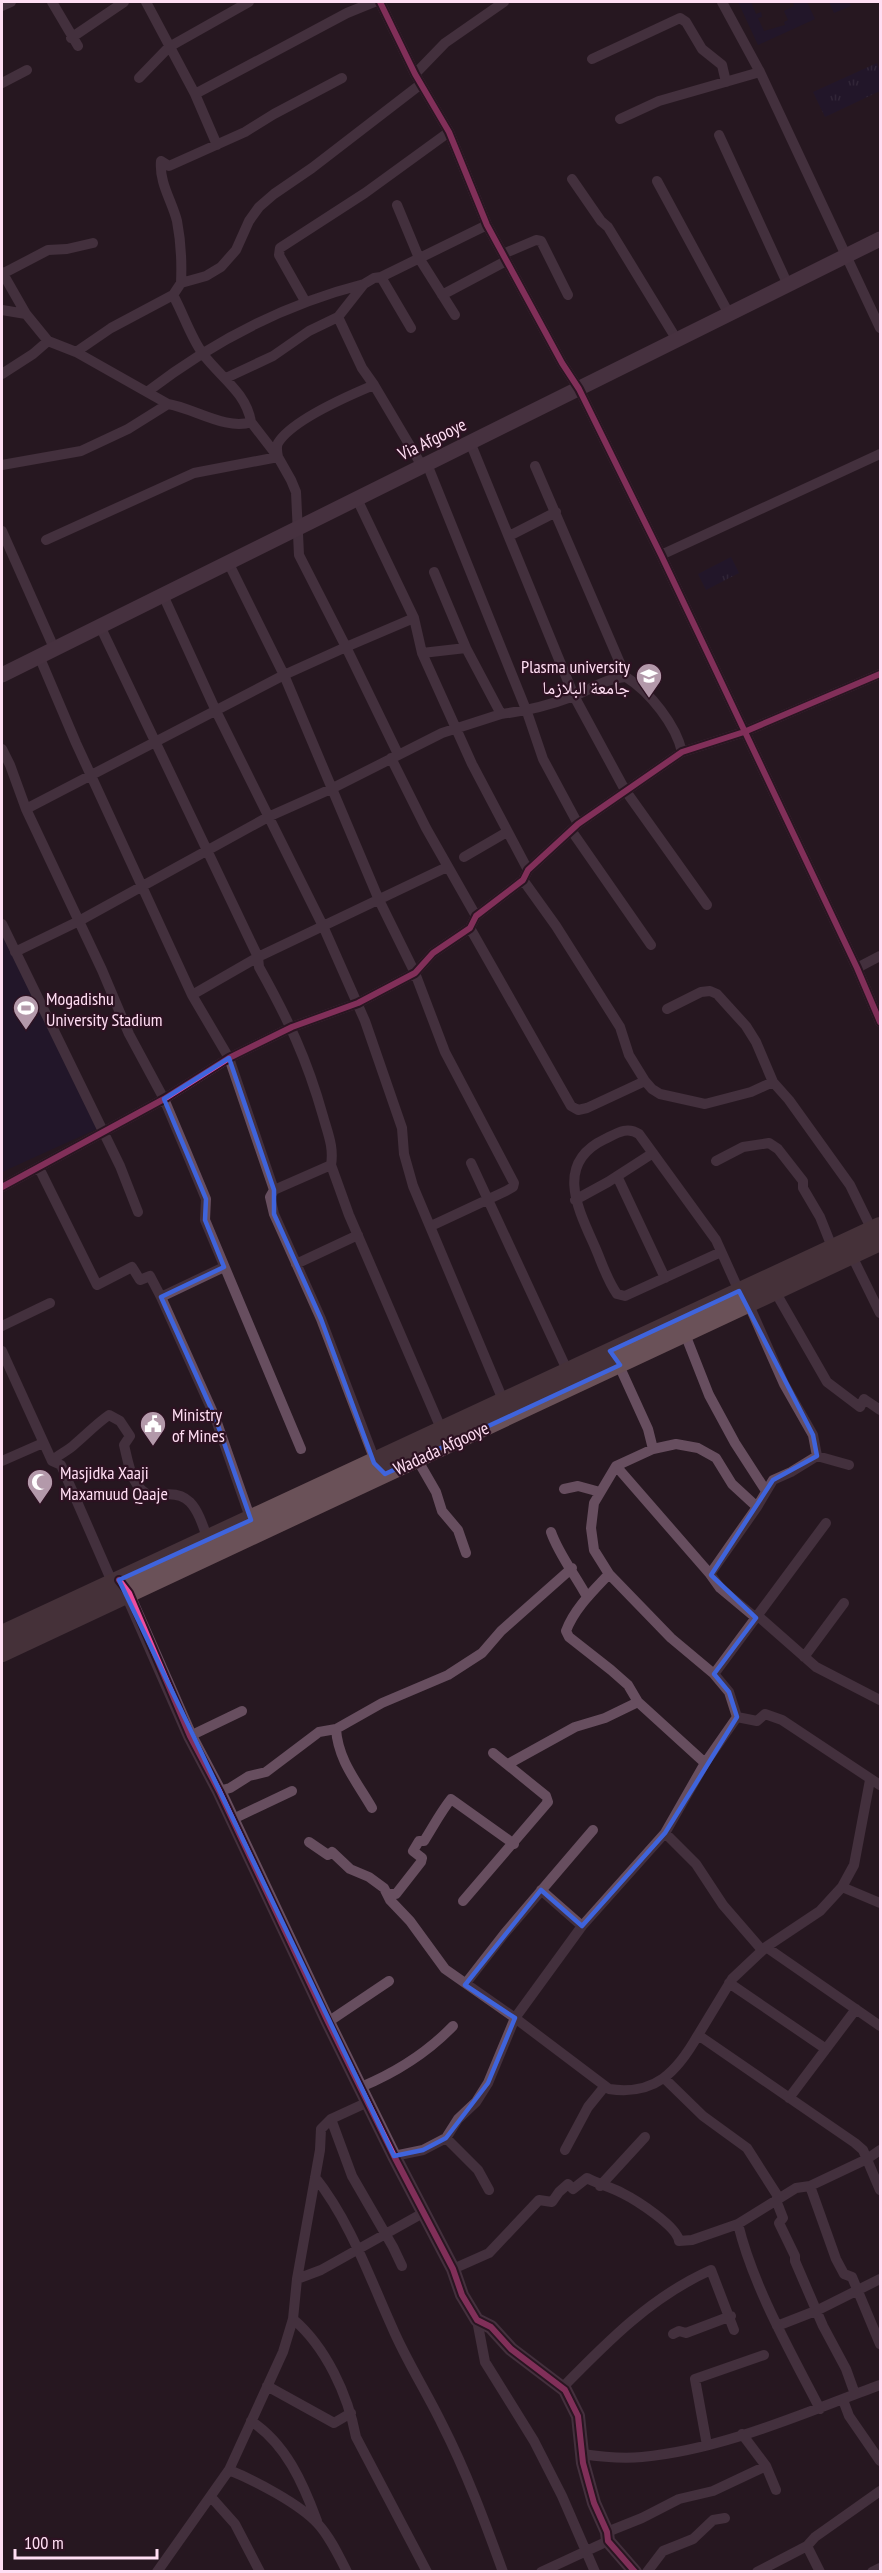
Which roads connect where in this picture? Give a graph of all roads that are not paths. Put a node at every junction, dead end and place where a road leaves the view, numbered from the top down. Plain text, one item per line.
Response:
1 (11, 2) edge
2 (52, 2) edge
3 (124, 2) edge
4 (146, 2) edge
5 (249, 2) edge
6 (374, 2) edge
7 (380, 2) edge
8 (504, 2) edge
9 (722, 2) edge
10 (2, 6) edge
11 (168, 47) junction
12 (592, 59) dead end
13 (27, 70) dead end
14 (760, 72) junction
15 (415, 74) junction
16 (139, 78) dead end
17 (342, 78) dead end
18 (726, 82) junction
19 (2, 83) edge
20 (421, 84) junction
21 (195, 94) junction
22 (620, 119) dead end
23 (449, 132) junction
24 (719, 135) dead end
25 (217, 145) junction
26 (572, 179) dead end
27 (657, 181) dead end
28 (397, 205) dead end
29 (488, 225) junction
30 (880, 239) edge
31 (93, 243) dead end
32 (846, 256) junction
33 (504, 257) junction
34 (419, 258) junction
35 (3, 272) edge
36 (381, 277) junction
37 (181, 283) junction
38 (364, 284) junction
39 (788, 285) junction
40 (173, 295) junction
41 (442, 295) junction
42 (568, 295) dead end
43 (305, 301) junction
44 (2, 310) edge
45 (26, 314) junction
46 (729, 314) junction
47 (455, 315) dead end
48 (338, 317) junction
49 (411, 327) dead end
50 (880, 328) edge
51 (677, 340) junction
52 (48, 341) junction
53 (76, 352) junction
54 (202, 352) junction
55 (2, 374) edge
56 (226, 378) junction
57 (374, 385) junction
58 (579, 389) junction
59 (147, 392) junction
60 (168, 405) junction
61 (250, 422) junction
62 (470, 442) junction
63 (880, 454) edge
64 (278, 457) junction
65 (2, 465) edge
66 (424, 465) junction
67 (535, 466) dead end
68 (357, 498) junction
69 (556, 512) junction
70 (297, 528) junction
71 (2, 531) edge
72 (509, 536) junction
73 (46, 540) dead end
74 (661, 555) junction
75 (228, 562) junction
76 (434, 572) dead end
77 (163, 595) junction
78 (414, 618) junction
79 (100, 626) junction
80 (346, 647) junction
81 (54, 648) junction
82 (466, 648) junction
83 (422, 653) junction
84 (39, 656) junction
85 (880, 674) edge
86 (2, 675) edge
87 (284, 675) junction
88 (626, 677) junction
89 (574, 696) junction
90 (216, 711) junction
91 (527, 712) junction
92 (501, 714) junction
93 (456, 726) junction
94 (744, 732) junction
95 (155, 742) junction
96 (2, 749) edge
97 (682, 752) junction
98 (395, 756) junction
99 (91, 773) junction
100 (332, 789) junction
101 (625, 790) junction
102 (26, 808) junction
103 (268, 817) junction
104 (574, 827) junction
105 (507, 832) junction
106 (208, 852) junction
107 (464, 857) dead end
108 (447, 867) junction
109 (525, 875) junction
110 (141, 886) junction
111 (379, 900) junction
112 (707, 905) dead end
113 (476, 916) junction
114 (79, 921) junction
115 (2, 924) edge
116 (323, 926) junction
117 (470, 928) junction
118 (651, 945) dead end
119 (15, 952) junction
120 (880, 956) edge
121 (258, 957) junction
122 (858, 968) junction
123 (416, 973) junction
124 (192, 994) junction
125 (358, 1002) junction
126 (667, 1009) dead end
127 (880, 1022) edge
128 (292, 1027) junction
129 (229, 1058) junction
130 (645, 1081) junction
131 (773, 1082) junction
132 (164, 1100) junction
133 (104, 1132) junction
134 (652, 1153) junction
135 (716, 1161) dead end
136 (471, 1163) dead end
137 (331, 1165) junction
138 (39, 1167) junction
139 (617, 1176) junction
140 (2, 1187) edge
141 (274, 1190) junction
142 (489, 1198) junction
143 (575, 1200) junction
144 (138, 1212) dead end
145 (431, 1226) junction
146 (358, 1235) junction
147 (878, 1235) edge
148 (832, 1247) junction
149 (721, 1252) junction
150 (851, 1254) junction
151 (296, 1264) junction
152 (224, 1267) junction
153 (664, 1278) junction
154 (776, 1293) junction
155 (161, 1297) junction
156 (744, 1298) junction
157 (50, 1303) dead end
158 (880, 1313) edge
159 (2, 1326) edge
160 (685, 1334) junction
161 (3, 1358) edge
162 (615, 1358) junction
163 (568, 1372) junction
164 (504, 1400) junction
165 (880, 1410) edge
166 (445, 1436) junction
167 (44, 1443) junction
168 (301, 1449) dead end
169 (653, 1449) junction
170 (817, 1456) junction
171 (417, 1459) junction
172 (2, 1461) edge
173 (52, 1461) junction
174 (849, 1465) dead end
175 (616, 1466) junction
176 (380, 1469) junction
177 (564, 1489) dead end
178 (766, 1491) junction
179 (600, 1492) junction
180 (757, 1507) junction
181 (251, 1520) junction
182 (826, 1523) dead end
183 (551, 1532) dead end
184 (208, 1540) junction
185 (466, 1553) dead end
186 (572, 1568) junction
187 (609, 1574) junction
188 (710, 1574) junction
189 (119, 1589) junction
190 (587, 1597) junction
191 (844, 1603) dead end
192 (757, 1617) junction
193 (2, 1635) edge
194 (2, 1653) edge
195 (804, 1657) junction
196 (714, 1674) junction
197 (880, 1701) edge
198 (638, 1702) junction
199 (242, 1711) dead end
200 (737, 1717) junction
201 (336, 1730) junction
202 (190, 1736) junction
203 (494, 1753) dead end
204 (705, 1763) junction
205 (508, 1764) junction
206 (875, 1783) edge
207 (219, 1791) junction
208 (292, 1791) dead end
209 (372, 1808) dead end
210 (233, 1819) junction
211 (593, 1830) dead end
212 (665, 1833) junction
213 (309, 1842) dead end
214 (514, 1844) junction
215 (842, 1887) junction
216 (541, 1890) junction
217 (388, 1894) junction
218 (463, 1901) dead end
219 (880, 1903) edge
220 (582, 1926) junction
221 (764, 1949) junction
222 (389, 1981) dead end
223 (466, 1983) junction
224 (729, 1983) junction
225 (856, 2009) junction
226 (515, 2018) junction
227 (328, 2022) junction
228 (453, 2026) dead end
229 (880, 2026) edge
230 (698, 2035) junction
231 (826, 2049) junction
232 (664, 2078) junction
233 (605, 2086) junction
234 (361, 2087) junction
235 (789, 2098) junction
236 (368, 2102) junction
237 (331, 2119) junction
238 (645, 2137) dead end
239 (446, 2138) junction
240 (565, 2150) dead end
241 (880, 2150) edge
242 (394, 2156) junction
243 (867, 2159) junction
244 (315, 2177) junction
245 (600, 2186) junction
246 (810, 2186) junction
247 (489, 2190) dead end
248 (880, 2190) edge
249 (777, 2199) junction
250 (423, 2213) junction
251 (738, 2224) junction
252 (385, 2234) junction
253 (356, 2248) junction
254 (402, 2266) dead end
255 (453, 2269) junction
256 (297, 2279) junction
257 (880, 2279) edge
258 (856, 2290) junction
259 (818, 2310) junction
260 (731, 2316) junction
261 (293, 2319) junction
262 (477, 2320) junction
263 (777, 2326) junction
264 (734, 2330) dead end
265 (673, 2334) dead end
266 (880, 2344) edge
267 (764, 2355) dead end
268 (880, 2385) edge
269 (267, 2386) junction
270 (563, 2387) junction
271 (855, 2394) junction
272 (843, 2400) junction
273 (820, 2409) junction
274 (351, 2413) junction
275 (251, 2421) junction
276 (742, 2434) junction
277 (707, 2445) junction
278 (582, 2454) junction
279 (880, 2462) edge
280 (766, 2466) junction
281 (229, 2470) junction
282 (776, 2490) dead end
283 (880, 2491) edge
284 (211, 2497) junction
285 (725, 2518) dead end
286 (318, 2524) junction
287 (608, 2536) junction
288 (807, 2546) junction
289 (586, 2553) junction
290 (880, 2568) edge
291 (158, 2571) edge
292 (260, 2571) edge
293 (348, 2571) edge
294 (427, 2571) edge
295 (503, 2571) edge
296 (540, 2571) edge
297 (595, 2571) edge
298 (635, 2571) edge
299 (647, 2571) edge
300 (758, 2571) edge
301 (820, 2571) edge
302 (872, 2571) edge

1 - 10 street
2 - 3 street
4 - 11 street
5 - 11 street
6 - 21 street
7 - 15 street
8 - 15 street
9 - 14 street
11 - 16 street
11 - 21 street
12 - 18 street
13 - 19 street
14 - 18 street
14 - 32 street
15 - 20 street
17 - 25 street
18 - 22 street
20 - 23 street
20 - 37 street
21 - 25 street
23 - 29 street
23 - 43 street
24 - 39 street
25 - 37 street
26 - 51 street
27 - 46 street
28 - 34 street
29 - 33 street
29 - 34 street
30 - 32 main road, Via Afgooye
31 - 35 street
32 - 39 main road, Via Afgooye
32 - 50 street
33 - 41 street
33 - 42 street
33 - 58 street
34 - 36 street
34 - 41 street
35 - 45 street
36 - 38 street
36 - 49 street
37 - 40 street
38 - 43 street
38 - 48 street
39 - 46 main road, Via Afgooye
40 - 53 street
40 - 54 street
41 - 47 street
43 - 54 street
44 - 45 street
45 - 52 street
46 - 51 main road, Via Afgooye
48 - 56 street
48 - 57 street
51 - 58 main road, Via Afgooye
52 - 53 street
52 - 55 street
53 - 59 street
54 - 56 street
54 - 59 street
56 - 61 street
57 - 64 street
57 - 66 street
58 - 62 main road, Via Afgooye
58 - 74 street
59 - 60 street
60 - 61 street
60 - 65 street
61 - 64 street
62 - 66 main road, Via Afgooye
62 - 72 street
63 - 74 street
64 - 70 street
64 - 73 street
66 - 68 main road, Via Afgooye
66 - 91 street
67 - 69 street
68 - 70 main road, Via Afgooye
68 - 78 street
69 - 72 street
69 - 88 street
70 - 75 main road, Via Afgooye
70 - 80 street
71 - 81 street
72 - 89 street
74 - 94 street
75 - 77 main road, Via Afgooye
75 - 87 street
76 - 82 street
77 - 79 main road, Via Afgooye
77 - 90 street
78 - 80 street
78 - 83 street
79 - 81 main road, Via Afgooye
79 - 95 street
80 - 87 street
80 - 98 street
81 - 84 main road, Via Afgooye
82 - 83 street
82 - 92 street
83 - 93 street
84 - 86 main road, Via Afgooye
84 - 99 street
85 - 94 street
87 - 90 street
87 - 100 street
88 - 89 street
88 - 97 street
89 - 91 street
89 - 101 street
90 - 95 street
90 - 103 street
91 - 92 street
91 - 104 street
92 - 93 street
93 - 98 street
93 - 105 street
94 - 97 street
94 - 122 street
95 - 99 street
95 - 106 street
96 - 102 street
97 - 101 street
98 - 100 street
98 - 108 street
99 - 102 street
99 - 110 street
100 - 103 street
100 - 111 street
101 - 104 street
101 - 112 street
102 - 114 street
103 - 106 street
103 - 116 street
104 - 109 street
104 - 118 street
105 - 107 street
105 - 109 street
106 - 110 street
106 - 121 street
108 - 111 street
108 - 113 street
109 - 113 street
109 - 130 street
110 - 114 street
110 - 124 street
111 - 116 street
111 - 123 street
113 - 117 street
114 - 119 street
114 - 132 street
115 - 119 street
116 - 121 street
116 - 125 street
117 - 123 street
117 - 130 street
119 - 133 street
120 - 122 street
121 - 124 street
121 - 128 street
122 - 127 street
123 - 125 street
123 - 142 street
124 - 129 street
125 - 128 street
125 - 145 street
126 - 131 street
128 - 129 street
128 - 137 street
129 - 132 street
129 - 141 street
130 - 131 street
131 - 147 street
132 - 133 street
132 - 152 street
133 - 138 street
133 - 144 street
134 - 139 street
134 - 143 street
134 - 149 street
135 - 148 street
136 - 142 street
137 - 141 street
137 - 146 street
138 - 140 street
138 - 155 street
139 - 143 street
139 - 153 street
141 - 151 street
142 - 145 street
142 - 163 street
143 - 153 street
145 - 164 street
146 - 151 street
146 - 166 street
147 - 148 highway, Wadada Afgooye
147 - 150 highway, Wadada Afgooye
148 - 156 highway, Wadada Afgooye
149 - 153 street
149 - 156 street
150 - 154 highway, Wadada Afgooye
150 - 158 street
151 - 176 street
152 - 155 street
152 - 168 street
154 - 156 highway, Wadada Afgooye
154 - 165 street
155 - 181 street
156 - 160 highway, Wadada Afgooye
156 - 162 highway, Wadada Afgooye
156 - 170 street
157 - 159 street
160 - 162 highway, Wadada Afgooye
160 - 178 street
161 - 167 street
162 - 163 highway, Wadada Afgooye
162 - 166 highway, Wadada Afgooye
162 - 169 street
163 - 164 highway, Wadada Afgooye
164 - 166 highway, Wadada Afgooye
166 - 171 highway, Wadada Afgooye
166 - 176 highway, Wadada Afgooye
167 - 172 street
167 - 173 street
169 - 175 street
169 - 180 street
170 - 174 street
170 - 178 street
171 - 176 highway, Wadada Afgooye
171 - 185 street
173 - 184 street
173 - 189 street
175 - 179 street
175 - 188 street
176 - 181 highway, Wadada Afgooye
176 - 189 highway, Wadada Afgooye
177 - 179 street
178 - 180 street
179 - 187 street
180 - 188 street
181 - 184 highway, Wadada Afgooye
182 - 192 street
183 - 186 street
184 - 189 highway, Wadada Afgooye
186 - 190 street
186 - 201 street
187 - 190 street
187 - 196 street
188 - 192 street
189 - 193 highway, Wadada Afgooye
189 - 194 highway, Wadada Afgooye
189 - 202 street
190 - 198 street
191 - 195 street
192 - 195 street
192 - 196 street
195 - 197 street
196 - 200 street
198 - 204 street
198 - 205 street
199 - 202 street
200 - 204 street
200 - 206 street
201 - 207 street
201 - 209 street
202 - 207 street
203 - 205 street
204 - 212 street
205 - 214 street
206 - 215 street
207 - 210 street
208 - 210 street
210 - 227 street
211 - 216 street
212 - 220 street
212 - 221 street
213 - 217 street
214 - 217 street
214 - 218 street
215 - 219 street
215 - 221 street
216 - 220 street
216 - 223 street
217 - 223 street
220 - 226 street
221 - 224 street
221 - 225 street
222 - 227 street
223 - 226 street
224 - 230 street
224 - 231 street
225 - 229 street
225 - 231 street
226 - 233 street
226 - 239 street
227 - 234 street
228 - 234 street
230 - 232 street
230 - 235 street
231 - 235 street
232 - 233 street
232 - 249 street
233 - 240 street
234 - 236 street
235 - 243 street
236 - 237 street
236 - 242 street
237 - 244 street
237 - 252 street
238 - 245 street
239 - 242 street
239 - 247 street
241 - 243 street
242 - 250 street
243 - 246 street
243 - 248 street
244 - 253 street
244 - 256 street
245 - 251 street
245 - 255 street
246 - 249 street
246 - 258 street
249 - 251 street
249 - 259 street
250 - 252 street
250 - 255 street
251 - 263 street
252 - 253 street
252 - 254 street
253 - 256 street
253 - 295 street
255 - 262 street
256 - 261 street
257 - 258 street
258 - 259 street
258 - 266 street
259 - 263 street
259 - 271 street
260 - 264 street
260 - 265 street
260 - 270 street
261 - 269 street
261 - 274 street
262 - 270 street
262 - 289 street
263 - 273 street
267 - 277 street
268 - 271 street
269 - 274 street
269 - 275 street
270 - 278 street
271 - 272 street
272 - 273 street
272 - 279 street
273 - 276 street
274 - 294 street
275 - 281 street
275 - 286 street
276 - 277 street
276 - 280 street
277 - 278 street
278 - 287 street
280 - 282 street
280 - 287 street
281 - 284 street
281 - 286 street
283 - 288 street
284 - 291 street
284 - 292 street
285 - 299 street
286 - 293 street
287 - 289 street
287 - 298 street
288 - 300 street
288 - 301 street
289 - 296 street
289 - 297 street
290 - 302 street

